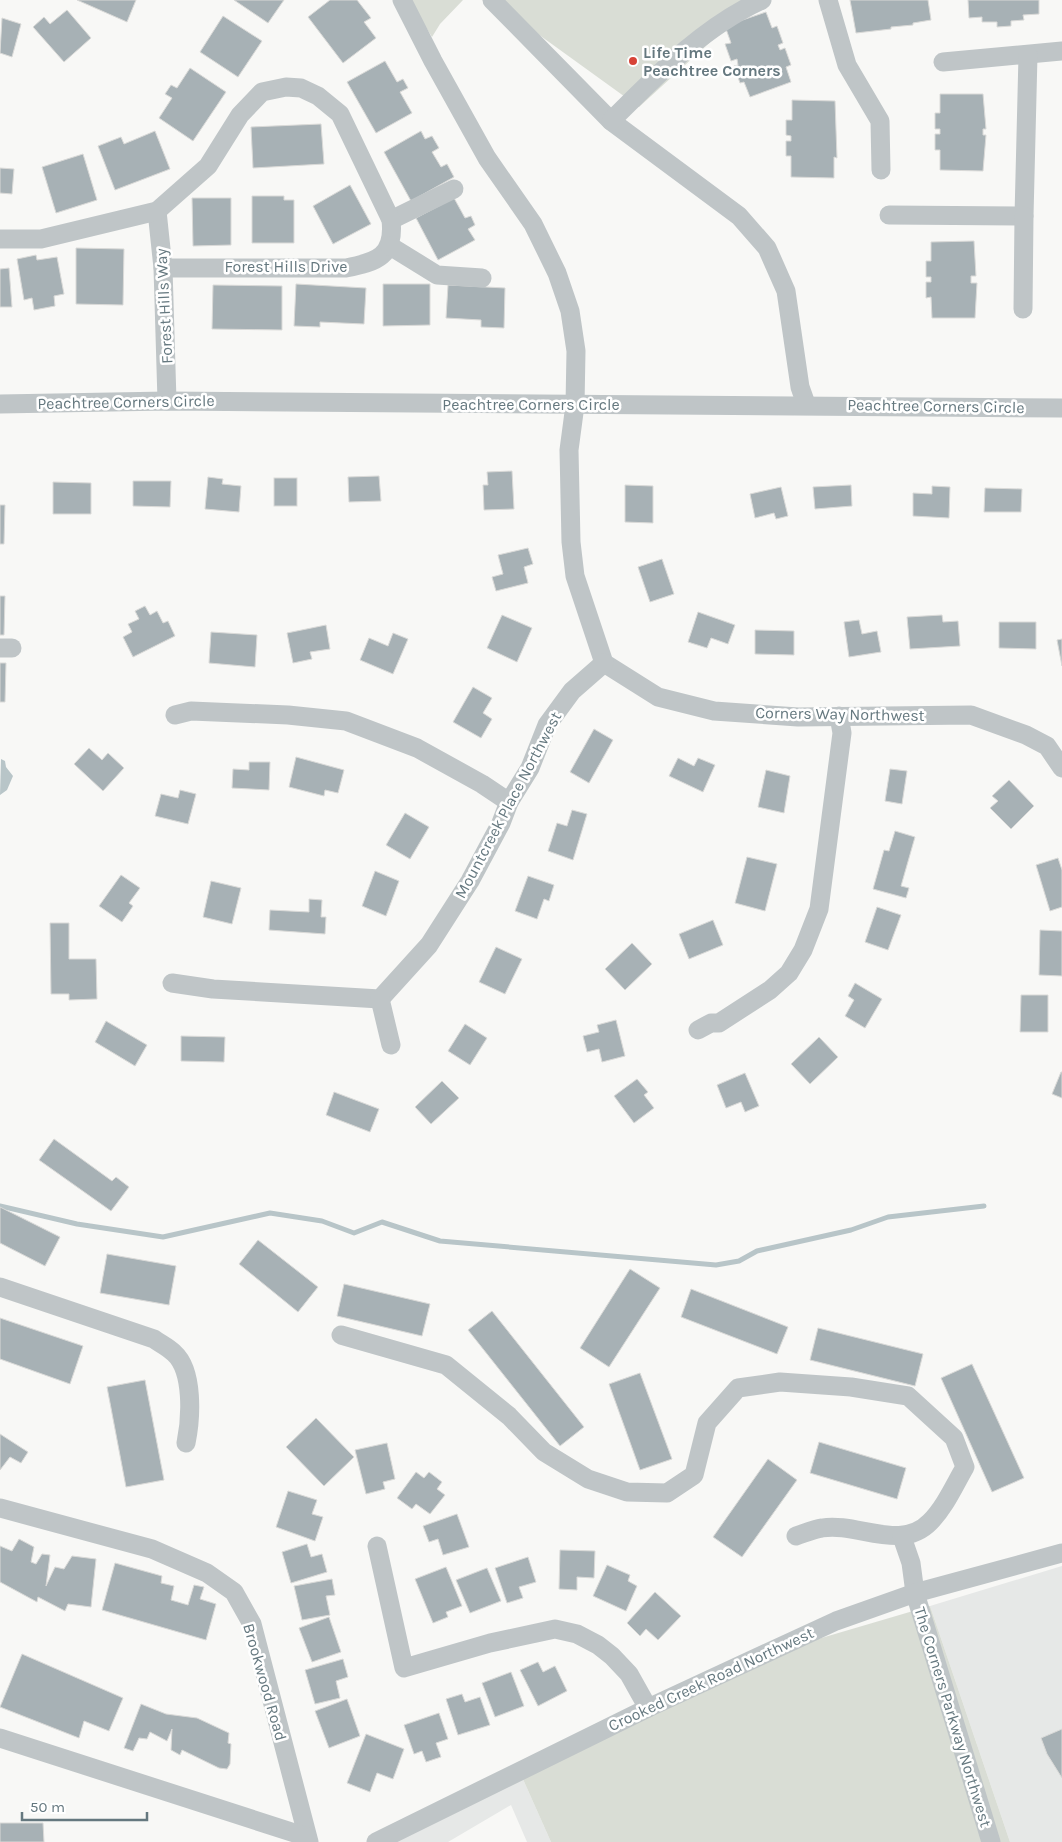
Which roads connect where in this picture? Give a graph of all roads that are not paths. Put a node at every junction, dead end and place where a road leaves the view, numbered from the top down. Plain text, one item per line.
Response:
1 (402, 0) edge
2 (492, 0) edge
3 (762, 0) edge
4 (828, 0) edge
5 (1062, 52) edge
6 (1028, 54) junction
7 (943, 62) dead end
8 (611, 121) junction
9 (881, 170) dead end
10 (454, 189) dead end
11 (157, 211) junction
12 (889, 215) dead end
13 (1024, 216) junction
14 (391, 220) junction
15 (0, 240) edge
16 (390, 246) junction
17 (164, 268) junction
18 (482, 278) dead end
19 (1023, 309) dead end
20 (167, 400) junction
21 (0, 404) edge
22 (806, 404) junction
23 (575, 405) junction
24 (1062, 408) edge
25 (604, 663) junction
26 (175, 715) dead end
27 (839, 716) junction
28 (1054, 743) edge
29 (1062, 768) edge
30 (509, 802) junction
31 (172, 983) dead end
32 (380, 999) junction
33 (698, 1030) dead end
34 (391, 1045) dead end
35 (0, 1287) edge
36 (341, 1334) dead end
37 (186, 1443) dead end
38 (0, 1508) edge
39 (796, 1536) dead end
40 (902, 1537) junction
41 (377, 1546) dead end
42 (1062, 1553) edge
43 (915, 1592) junction
44 (648, 1708) junction
45 (0, 1738) edge
46 (308, 1840) edge
47 (376, 1842) edge
48 (991, 1842) edge

1 - 23 street
2 - 8 street
3 - 8 street
4 - 9 street
5 - 6 street
6 - 7 street
6 - 13 street
8 - 22 street
10 - 14 street
11 - 14 street
11 - 15 street
11 - 17 street, Forest Hills Way
12 - 13 street
13 - 19 street
14 - 16 street
16 - 17 street, Forest Hills Drive
16 - 18 street
17 - 20 street, Forest Hills Way
20 - 21 street, Peachtree Corners Circle
20 - 23 street, Peachtree Corners Circle
22 - 23 street, Peachtree Corners Circle
22 - 24 street, Peachtree Corners Circle
23 - 25 street
25 - 27 street, Corners Way Northwest
25 - 30 street, Mountcreek Place Northwest
26 - 30 street
27 - 28 street, Corners Way Northwest
27 - 33 street
28 - 29 street, Corners Way Northwest
30 - 32 street, Mountcreek Place Northwest
31 - 32 street
32 - 34 street
35 - 37 street
36 - 40 street
38 - 46 street, Brookwood Road
39 - 40 street
40 - 43 street, The Corners Parkway Northwest
41 - 44 street
42 - 43 street, Crooked Creek Road Northwest
43 - 44 street, Crooked Creek Road Northwest
43 - 48 street, The Corners Parkway Northwest
44 - 47 street, Crooked Creek Road Northwest
45 - 46 street

